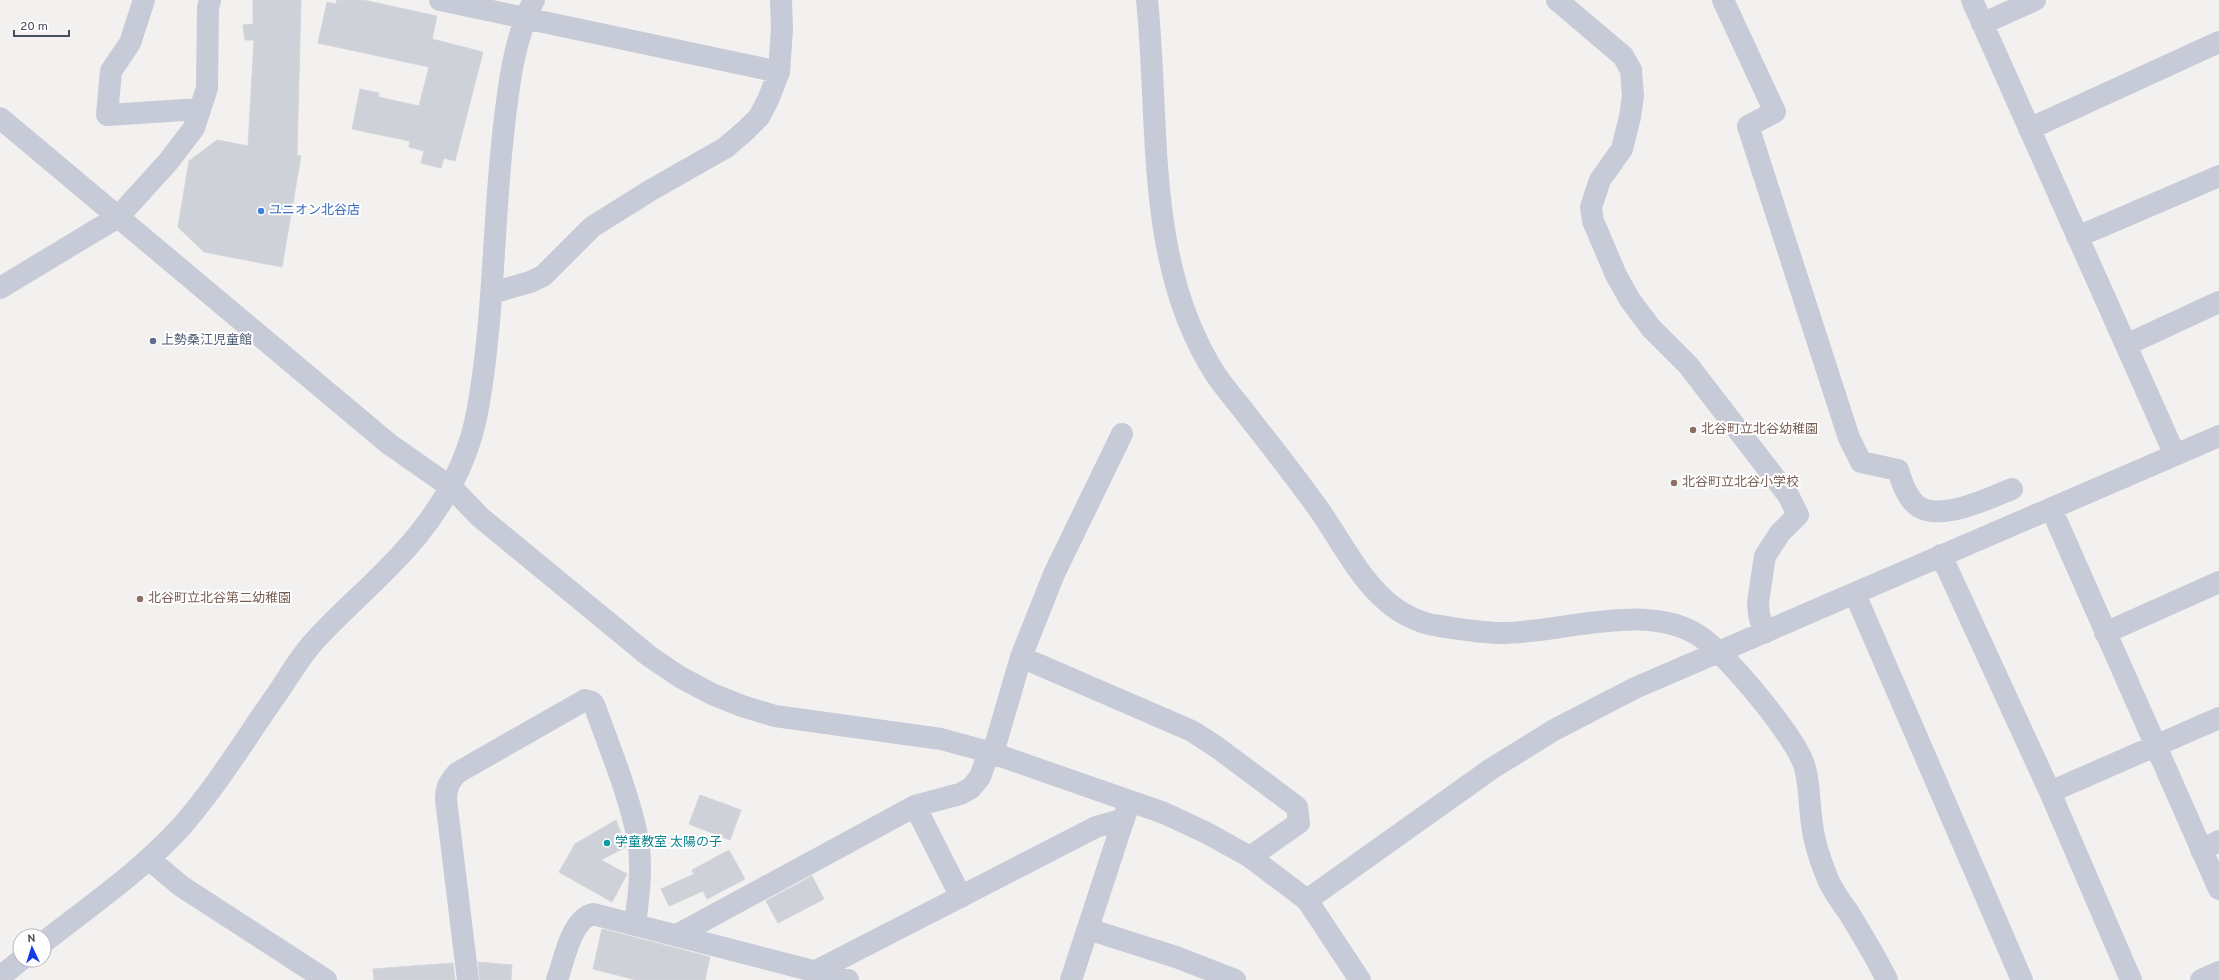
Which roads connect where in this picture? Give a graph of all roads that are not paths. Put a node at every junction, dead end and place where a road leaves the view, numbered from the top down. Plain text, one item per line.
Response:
1 (144, 0) edge
2 (210, 0) edge
3 (440, 0) edge
4 (781, 0) edge
5 (1147, 0) edge
6 (1557, 0) edge
7 (1723, 0) edge
8 (1972, 0) edge
9 (2035, 0) edge
10 (529, 9) edge
11 (1982, 24) junction
12 (2219, 42) edge
13 (779, 72) junction
14 (200, 109) junction
15 (2029, 129) junction
16 (5, 130) edge
17 (2219, 176) edge
18 (118, 217) junction
19 (2077, 236) junction
20 (0, 288) edge
21 (492, 293) junction
22 (2219, 302) edge
23 (2126, 345) junction
24 (1122, 434) dead end
25 (2219, 436) edge
26 (2175, 455) junction
27 (452, 488) junction
28 (2012, 489) dead end
29 (2051, 508) junction
30 (1941, 555) junction
31 (2219, 582) edge
32 (1855, 594) junction
33 (1764, 633) junction
34 (2106, 633) junction
35 (1720, 652) junction
36 (1021, 657) junction
37 (2219, 718) edge
38 (2155, 747) junction
39 (992, 752) junction
40 (2050, 792) junction
41 (915, 806) junction
42 (1127, 811) junction
43 (2210, 845) edge
44 (1250, 857) junction
45 (149, 859) junction
46 (2219, 889) edge
47 (961, 897) junction
48 (1307, 900) junction
49 (635, 924) junction
50 (1088, 929) junction
51 (677, 935) junction
52 (52, 936) edge
53 (12, 967) edge
54 (816, 971) junction
55 (2219, 972) edge
56 (0, 977) edge
57 (1881, 979) edge
58 (326, 980) edge
59 (468, 980) edge
60 (557, 980) edge
61 (848, 980) edge
62 (1071, 980) edge
63 (1234, 980) edge
64 (1360, 980) edge
65 (2022, 980) edge
66 (2131, 980) edge
67 (2201, 980) edge

1 - 14 street
2 - 14 street
3 - 10 street
4 - 13 street
5 - 35 street
6 - 33 street
7 - 28 street
8 - 11 street
9 - 11 street
10 - 13 street
10 - 21 street
11 - 15 street
12 - 15 street
13 - 21 street
14 - 18 street
15 - 19 street
16 - 18 street
17 - 19 street
18 - 20 street
18 - 27 street
19 - 23 street
21 - 27 street
22 - 23 street
23 - 26 street
24 - 36 street
25 - 26 street
26 - 29 street
27 - 39 street
27 - 45 street
29 - 30 street
29 - 34 street
30 - 32 street
30 - 40 street
31 - 34 street
32 - 33 street
32 - 65 street
33 - 35 street
34 - 38 street
35 - 48 street
35 - 57 street
36 - 39 street
36 - 44 street
37 - 38 street
38 - 40 street
38 - 43 street
39 - 41 street
39 - 42 street
40 - 66 street
41 - 47 street
41 - 51 street
42 - 44 street
42 - 47 street
42 - 50 street
43 - 46 street
44 - 48 street
45 - 52 street
45 - 58 street
47 - 54 street
48 - 64 street
49 - 51 street
49 - 59 street
49 - 60 street
50 - 62 street
50 - 63 street
51 - 54 street
53 - 56 street
54 - 61 street
55 - 67 street

